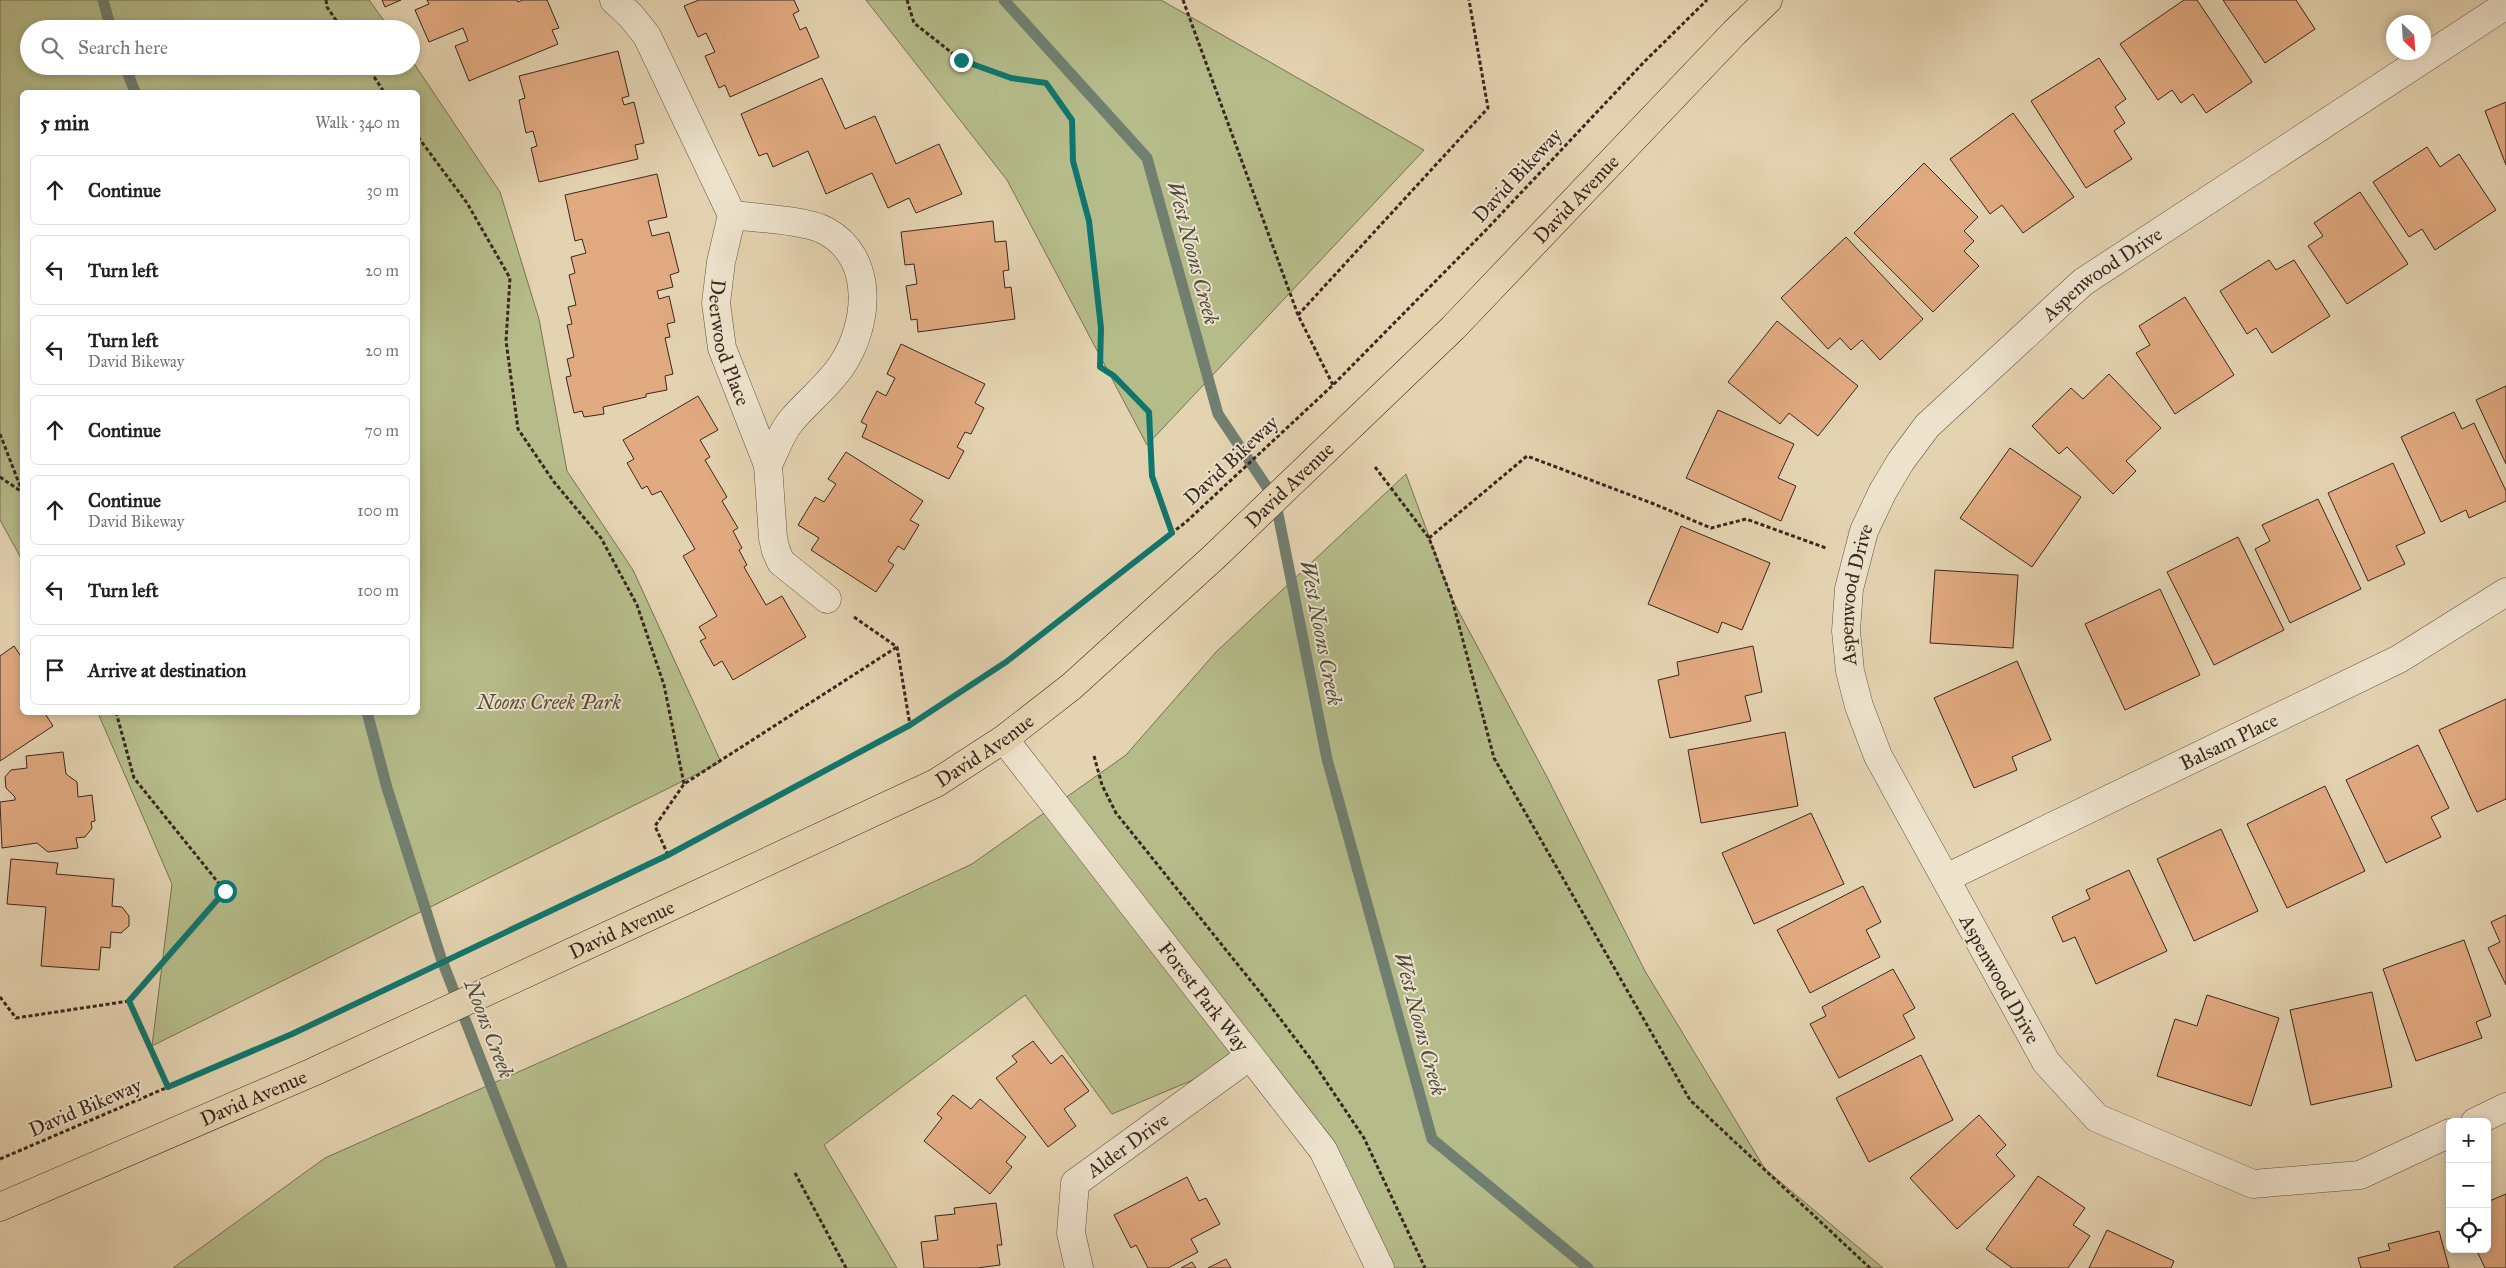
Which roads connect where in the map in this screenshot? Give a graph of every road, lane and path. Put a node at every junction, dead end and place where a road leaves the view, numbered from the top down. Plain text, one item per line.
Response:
1 (326, 0) edge
2 (614, 0) edge
3 (907, 0) edge
4 (1183, 0) edge
5 (1469, 0) edge
6 (1707, 0) edge
7 (1768, 0) edge
8 (2506, 5) edge
9 (336, 20) edge
10 (372, 75) edge
11 (383, 90) edge
12 (420, 140) edge
13 (732, 215) junction
14 (1298, 315) junction
15 (1333, 385) junction
16 (0, 434) edge
17 (768, 465) junction
18 (1374, 466) dead end
19 (0, 477) edge
20 (20, 486) edge
21 (20, 490) edge
22 (1172, 533) junction
23 (1429, 538) junction
24 (1831, 550) dead end
25 (2506, 592) edge
26 (828, 598) joint
27 (897, 647) junction
28 (117, 715) edge
29 (910, 725) junction
30 (1004, 739) junction
31 (1094, 756) dead end
32 (684, 784) junction
33 (668, 855) junction
34 (1946, 878) junction
35 (0, 997) edge
36 (129, 1001) junction
37 (1250, 1056) junction
38 (168, 1087) junction
39 (2506, 1107) edge
40 (2483, 1118) edge
41 (2446, 1135) edge
42 (0, 1160) edge
43 (795, 1174) dead end
44 (0, 1207) edge
45 (846, 1268) edge
46 (1079, 1268) edge
47 (1380, 1268) edge
48 (1425, 1268) edge
49 (1870, 1268) edge

1 - 9 path
2 - 13 street
3 - 22 path
4 - 14 path
5 - 14 path
6 - 15 path, David Bikeway
7 - 30 main road, David Avenue
8 - 34 street, Aspenwood Drive
10 - 11 path
12 - 32 path
13 - 17 street, Deerwood Place
13 - 17 street
14 - 15 path
15 - 22 path, David Bikeway
16 - 20 path
17 - 26 street, Deerwood Place
18 - 23 path
19 - 21 path
22 - 29 path, David Bikeway
23 - 24 path
23 - 49 path
25 - 34 street, Balsam Place
26 - 27 path
27 - 29 path
27 - 32 path
28 - 36 path
29 - 33 path, David Bikeway
30 - 37 street, Forest Park Way
30 - 44 main road, David Avenue
31 - 48 path
32 - 33 path
33 - 38 path, David Bikeway
34 - 41 street, Aspenwood Drive
35 - 36 path
36 - 38 path
37 - 46 street, Alder Drive
37 - 47 street, Forest Park Way
38 - 42 path, David Bikeway
39 - 40 street
43 - 45 path

